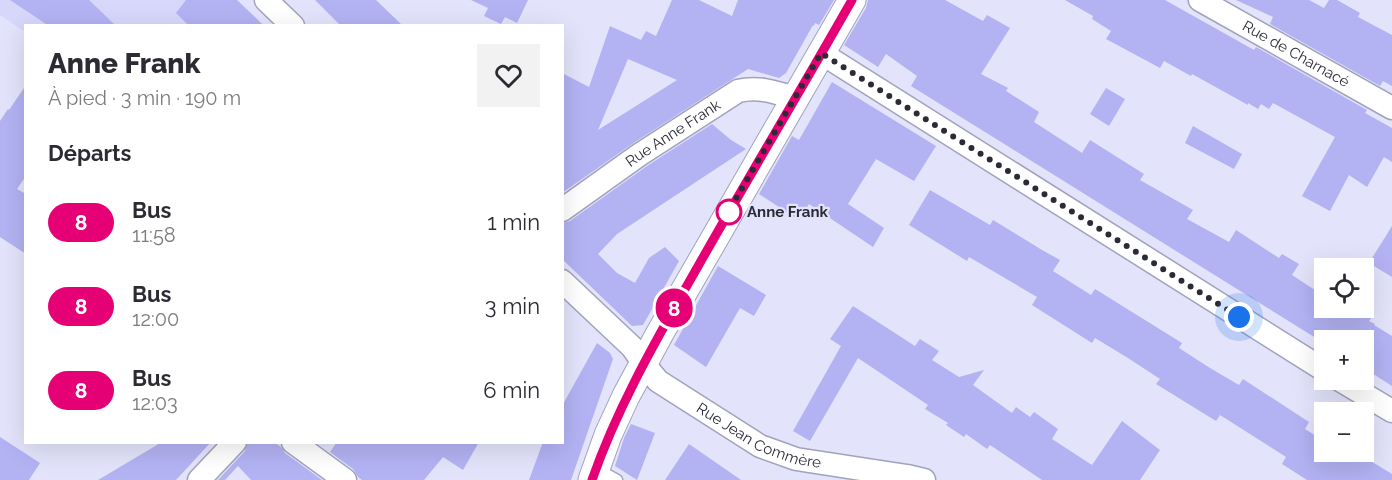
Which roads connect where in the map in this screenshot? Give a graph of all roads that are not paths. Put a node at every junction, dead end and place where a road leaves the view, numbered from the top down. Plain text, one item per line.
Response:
1 (266, 0) edge
2 (852, 0) edge
3 (1200, 0) edge
4 (291, 24) edge
5 (821, 53) junction
6 (795, 98) junction
7 (1392, 108) edge
8 (564, 209) edge
9 (564, 283) edge
10 (644, 364) junction
11 (1314, 364) edge
12 (1357, 390) edge
13 (1392, 411) edge
14 (233, 444) edge
15 (296, 444) edge
16 (602, 476) edge
17 (199, 480) edge
18 (345, 480) edge
19 (924, 480) edge

1 - 4 street
2 - 5 street
3 - 7 street, Rue de Charnacé
5 - 6 street
5 - 11 street
6 - 8 street, Rue Anne Frank
6 - 10 street
9 - 10 street, Rue Jean Commère
10 - 16 street
10 - 19 street, Rue Jean Commère
12 - 13 street
14 - 17 street
15 - 18 street

